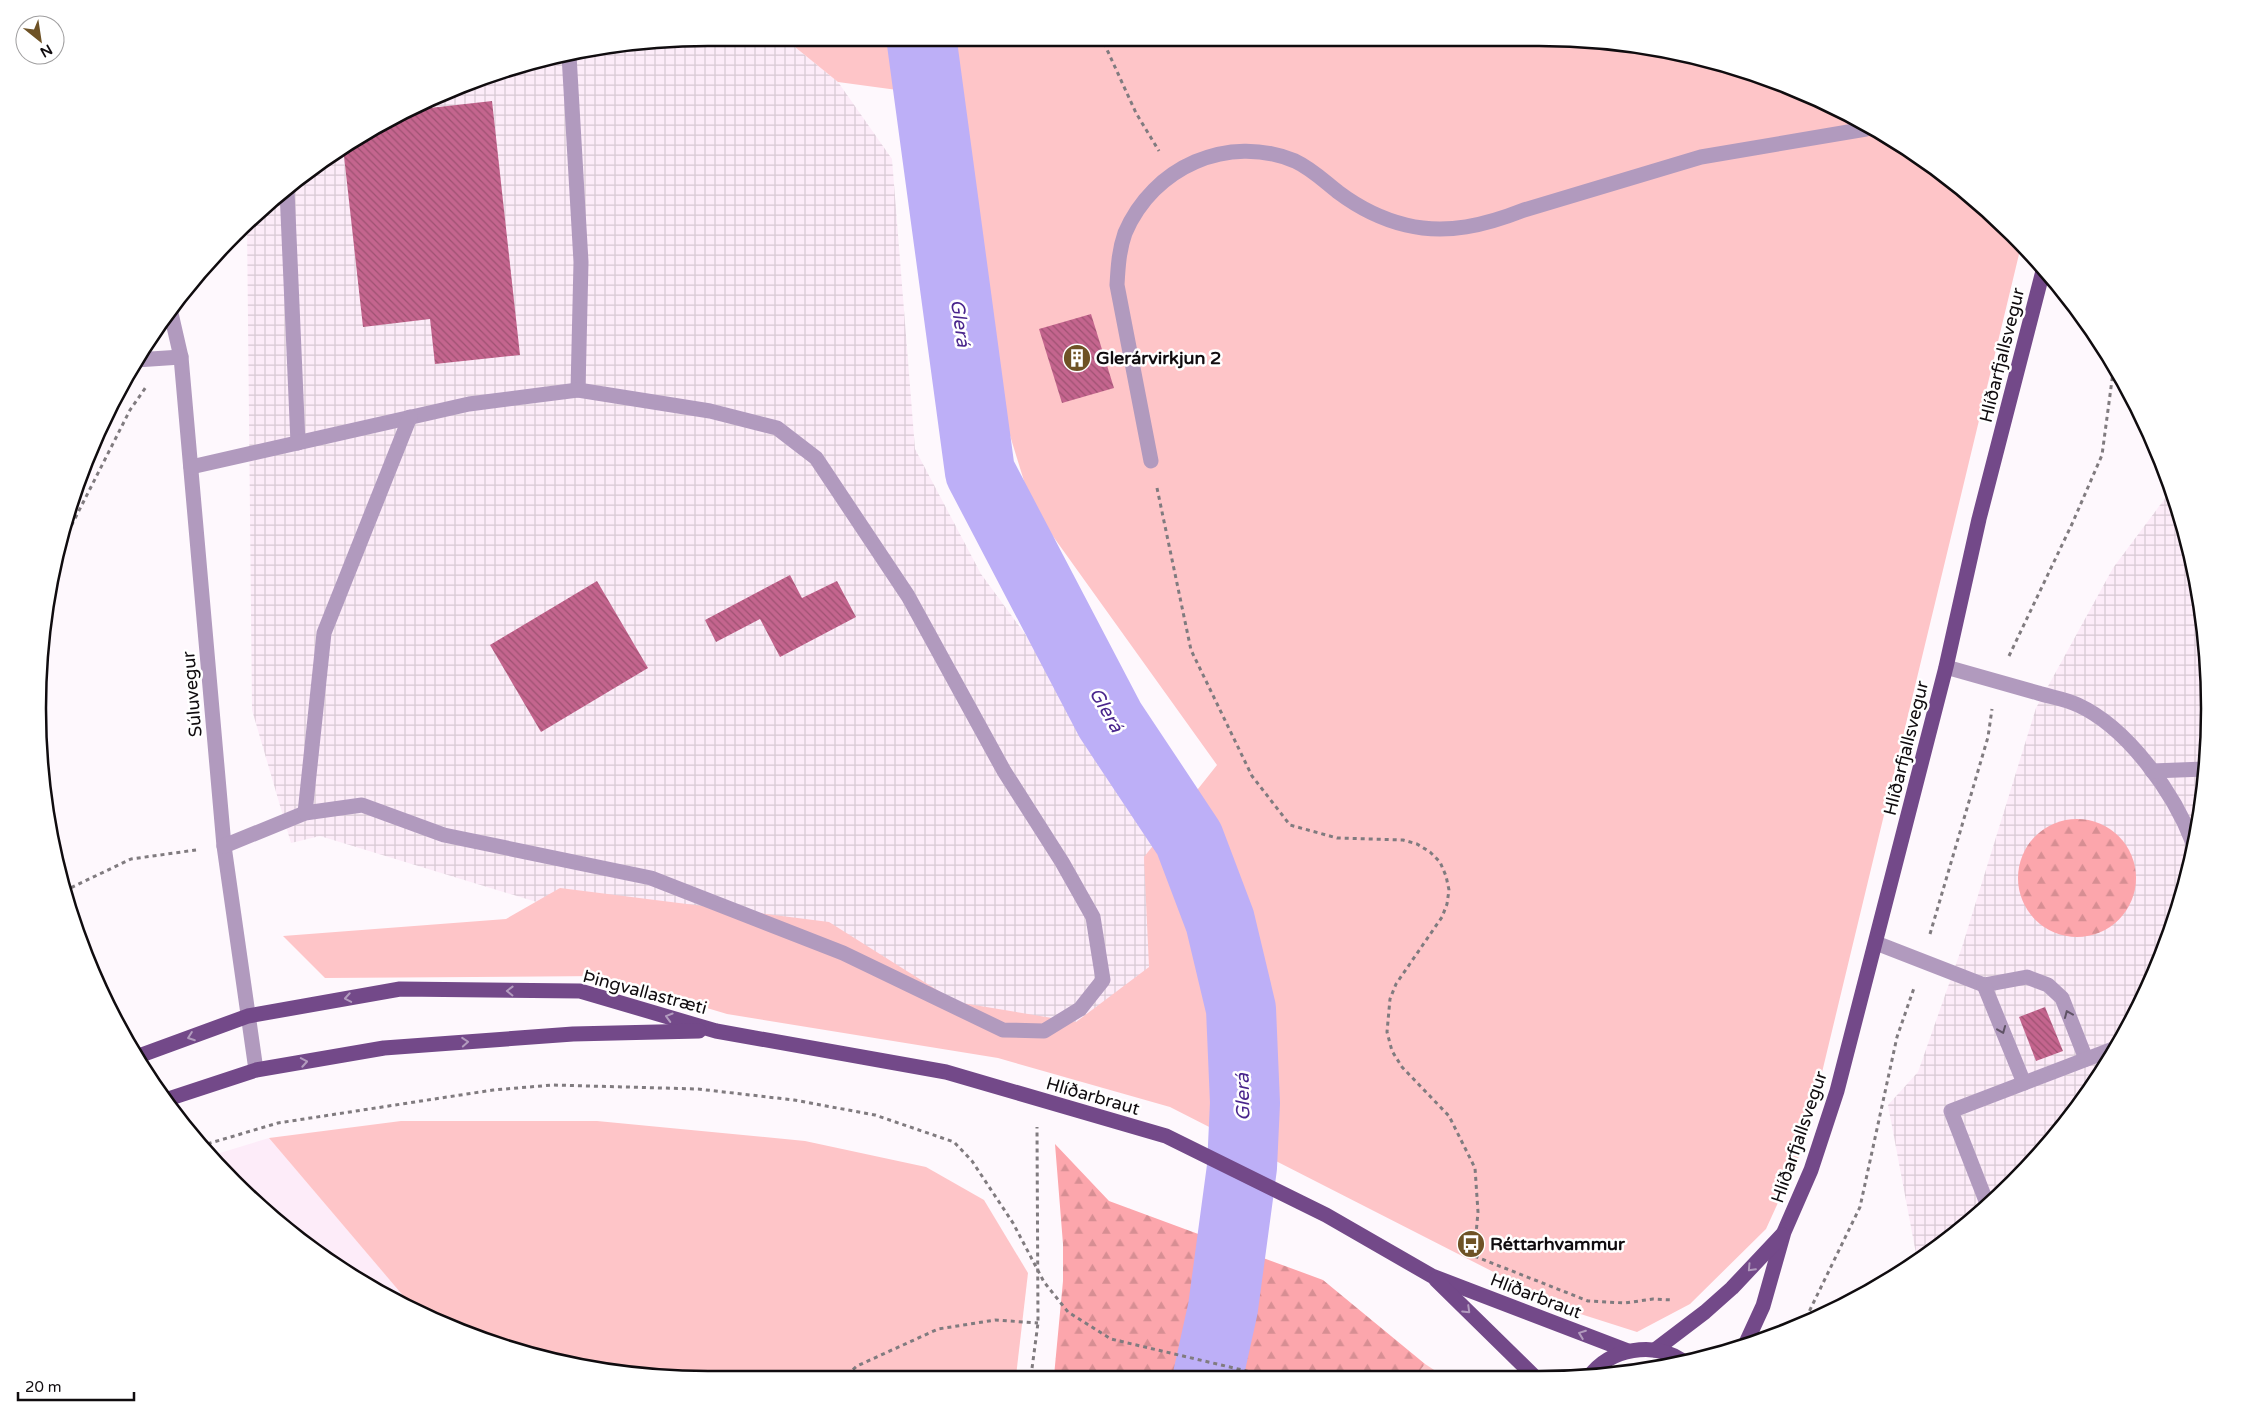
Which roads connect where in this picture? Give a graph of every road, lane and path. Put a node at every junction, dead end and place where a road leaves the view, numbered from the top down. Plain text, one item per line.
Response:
1 (1105, 46) edge
2 (570, 61) edge
3 (1860, 130) edge
4 (1172, 173) junction
5 (287, 198) edge
6 (2041, 278) edge
7 (173, 320) edge
8 (181, 357) junction
9 (146, 359) edge
10 (2112, 378) edge
11 (578, 390) junction
12 (410, 417) junction
13 (298, 442) junction
14 (1151, 461) joint
15 (191, 467) junction
16 (74, 521) edge
17 (1946, 667) junction
18 (1997, 681) junction
19 (2197, 769) edge
20 (2152, 771) junction
21 (305, 813) junction
22 (2189, 833) edge
23 (224, 846) junction
24 (71, 888) edge
25 (1876, 943) junction
26 (1922, 961) junction
27 (1984, 985) junction
28 (248, 1016) junction
29 (716, 1031) junction
30 (2105, 1051) edge
31 (144, 1054) edge
32 (2086, 1059) junction
33 (256, 1070) junction
34 (2024, 1083) junction
35 (173, 1097) edge
36 (1038, 1099) junction
37 (209, 1143) edge
38 (1985, 1197) edge
39 (1784, 1232) junction
40 (1037, 1269) junction
41 (1432, 1276) junction
42 (1705, 1312) junction
43 (1809, 1312) edge
44 (1038, 1323) junction
45 (1749, 1337) edge
46 (1655, 1350) junction
47 (1628, 1351) junction
48 (1674, 1356) edge
49 (1599, 1367) edge
50 (851, 1371) edge
51 (1032, 1371) edge
52 (1250, 1371) edge
53 (1529, 1371) edge

1 - 4 path
2 - 11 street
3 - 4 street
4 - 14 street
5 - 13 street
6 - 17 main road, Hlíðarfjallsvegur
7 - 8 street, Súluvegur
8 - 9 street
8 - 15 street, Súluvegur
8 - 16 path
10 - 18 path
11 - 12 street
11 - 21 street
12 - 13 street
12 - 21 street
13 - 15 street
14 - 42 path
15 - 23 street, Súluvegur
17 - 18 street
17 - 25 main road, Hlíðarfjallsvegur
18 - 20 street
18 - 26 path
19 - 20 street
20 - 22 street
21 - 23 street
23 - 24 path
23 - 28 street, Súluvegur
25 - 26 street
25 - 39 main road, Hlíðarfjallsvegur
26 - 27 street
26 - 43 path
32 -> 27 street
27 -> 34 street
29 -> 28 main road, Þingvallastræti
28 -> 31 main road, Þingvallastræti
28 - 33 street, Súluvegur
33 -> 29 main road, Þingvallastræti
29 - 36 main road, Hlíðarbraut
30 - 32 street
32 - 34 street
33 - 35 main road, Þingvallastræti
34 - 38 street
36 - 40 path
36 - 41 main road, Hlíðarbraut
37 - 40 path
39 -> 42 main road, Hlíðarfjallsvegur
39 - 45 main road, Hlíðarfjallsvegur
40 - 44 path
40 - 52 path
47 -> 41 main road, Hlíðarbraut
41 -> 53 main road, Hlíðarbraut
42 - 46 main road, Hlíðarfjallsvegur
44 - 50 path
44 - 51 path
46 - 47 main road, Hlíðarbraut
46 - 48 main road, Hlíðarbraut
47 - 49 main road, Hlíðarbraut

